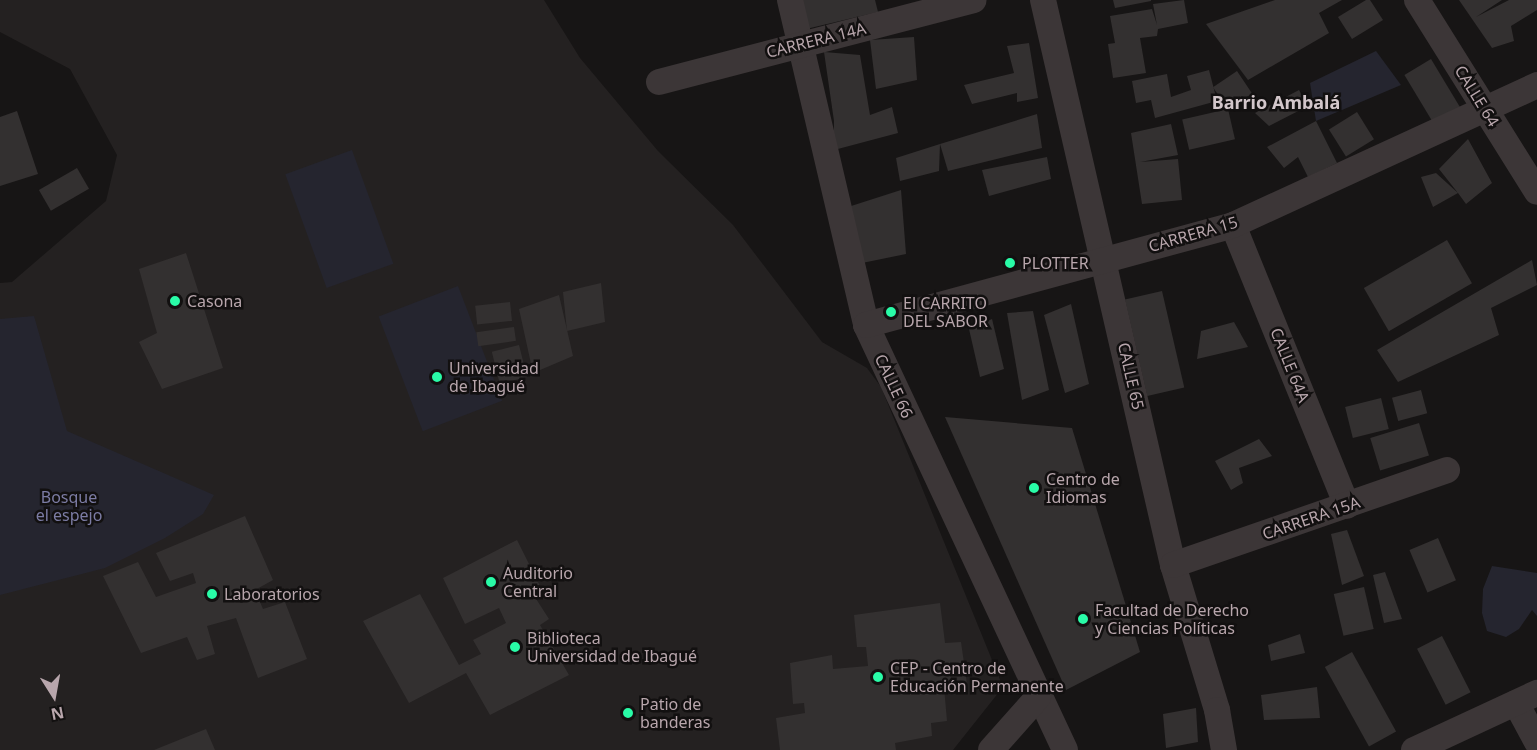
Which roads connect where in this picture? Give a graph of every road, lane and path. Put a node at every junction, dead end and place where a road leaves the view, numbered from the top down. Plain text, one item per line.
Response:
1 (790, 0) edge
2 (974, 0) edge
3 (1043, 0) edge
4 (1417, 0) edge
5 (801, 43) junction
6 (659, 82) dead end
7 (1537, 85) edge
8 (1486, 111) junction
9 (1537, 192) edge
10 (1233, 225) junction
11 (1105, 258) junction
12 (866, 325) junction
13 (1447, 470) dead end
14 (1347, 506) junction
15 (1173, 565) junction
16 (1038, 697) junction
17 (1526, 698) edge
18 (1537, 742) edge
19 (991, 750) edge
20 (1065, 750) edge
21 (1224, 750) edge
22 (1414, 750) edge

1 - 5 street, CALLE 66
2 - 5 street, CARRERA 14A
3 - 11 street, CALLE 65
4 - 8 street, CALLE 64
5 - 6 street, CARRERA 14A
5 - 12 street, CALLE 66
7 - 8 street, CARRERA 15
8 - 9 street, CALLE 64
8 - 10 street, CARRERA 15
10 - 11 street, CARRERA 15
10 - 14 street, CALLE 64A
11 - 12 street, CARRERA 15
11 - 15 street, CALLE 65
12 - 16 street, CALLE 66
13 - 14 street, CARRERA 15A
14 - 15 street, CARRERA 15A
15 - 21 street, CALLE 65
16 - 19 street
16 - 20 street, CALLE 66
17 - 18 street
17 - 22 street

